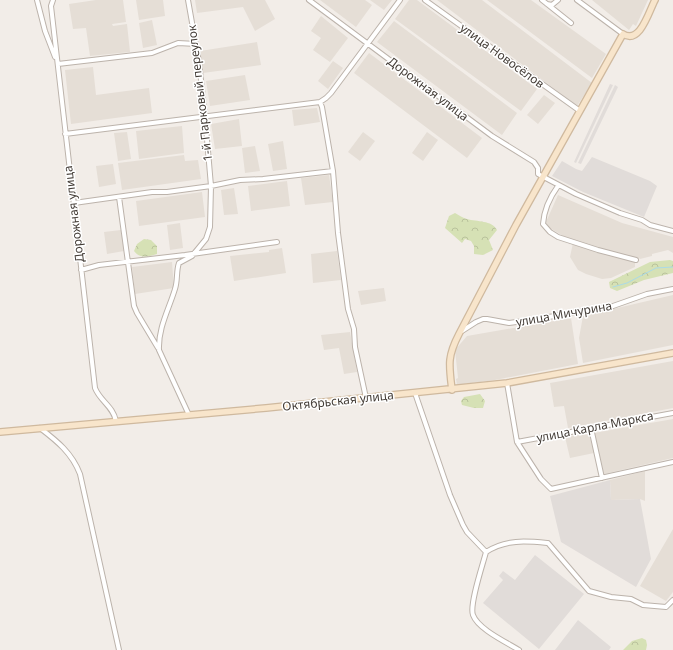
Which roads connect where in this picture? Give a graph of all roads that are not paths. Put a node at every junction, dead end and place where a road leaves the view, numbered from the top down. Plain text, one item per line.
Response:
1 (37, 0) edge
2 (53, 0) edge
3 (188, 0) edge
4 (310, 0) edge
5 (400, 0) edge
6 (425, 0) edge
7 (542, 0) edge
8 (558, 0) edge
9 (578, 0) edge
10 (655, 0) edge
11 (547, 4) junction
12 (571, 23) dead end
13 (623, 34) junction
14 (368, 43) junction
15 (196, 44) junction
16 (58, 64) junction
17 (320, 102) junction
18 (580, 111) junction
19 (205, 116) junction
20 (64, 134) junction
21 (333, 171) junction
22 (544, 177) junction
23 (211, 186) junction
24 (558, 186) junction
25 (119, 197) junction
26 (74, 203) junction
27 (673, 231) edge
28 (277, 242) dead end
29 (195, 253) junction
30 (636, 260) dead end
31 (128, 262) junction
32 (81, 270) junction
33 (673, 289) edge
34 (459, 334) junction
35 (160, 350) junction
36 (673, 352) edge
37 (507, 384) junction
38 (452, 390) junction
39 (415, 394) junction
40 (366, 398) junction
41 (673, 413) edge
42 (189, 415) junction
43 (116, 421) junction
44 (40, 428) junction
45 (591, 428) junction
46 (0, 432) edge
47 (517, 442) junction
48 (673, 462) edge
49 (602, 478) junction
50 (486, 552) junction
51 (672, 602) edge
52 (119, 650) edge
53 (519, 650) edge

1 - 16 street
2 - 16 street, Дорожная улица
3 - 15 street, 1-й Парковый переулок
4 - 14 street, Дорожная улица
5 - 14 street
6 - 18 street, улица Новосёлов
7 - 11 street
8 - 11 street
9 - 13 street
10 - 13 street
11 - 12 street
13 - 18 street
14 - 17 street
14 - 22 street, Дорожная улица
15 - 16 street
15 - 19 street, 1-й Парковый переулок
16 - 20 street, Дорожная улица
17 - 19 street
17 - 21 street
18 - 22 street
19 - 20 street
19 - 23 street, 1-й Парковый переулок
20 - 26 street, Дорожная улица
21 - 23 street
21 - 40 street
22 - 24 street
22 - 34 street
23 - 25 street
23 - 29 street, 1-й Парковый переулок
24 - 27 street
24 - 30 street
25 - 26 street
25 - 31 street
26 - 32 street, Дорожная улица
28 - 29 street
29 - 31 street
29 - 35 street
31 - 32 street
31 - 35 street
32 - 43 street, Дорожная улица
33 - 34 street, улица Мичурина
34 - 38 street
35 - 42 street
36 - 37 street, Октябрьская улица
37 - 38 street, Октябрьская улица
37 - 47 street
38 - 39 street, Октябрьская улица
39 - 40 street, Октябрьская улица
39 - 50 street
40 - 42 street, Октябрьская улица
41 - 45 street, улица Карла Маркса
42 - 43 street, Октябрьская улица
43 - 44 street, Октябрьская улица
44 - 46 street, Октябрьская улица
44 - 52 street
45 - 47 street, улица Карла Маркса
45 - 49 street
47 - 49 street
48 - 49 street
50 - 51 street
50 - 53 street

